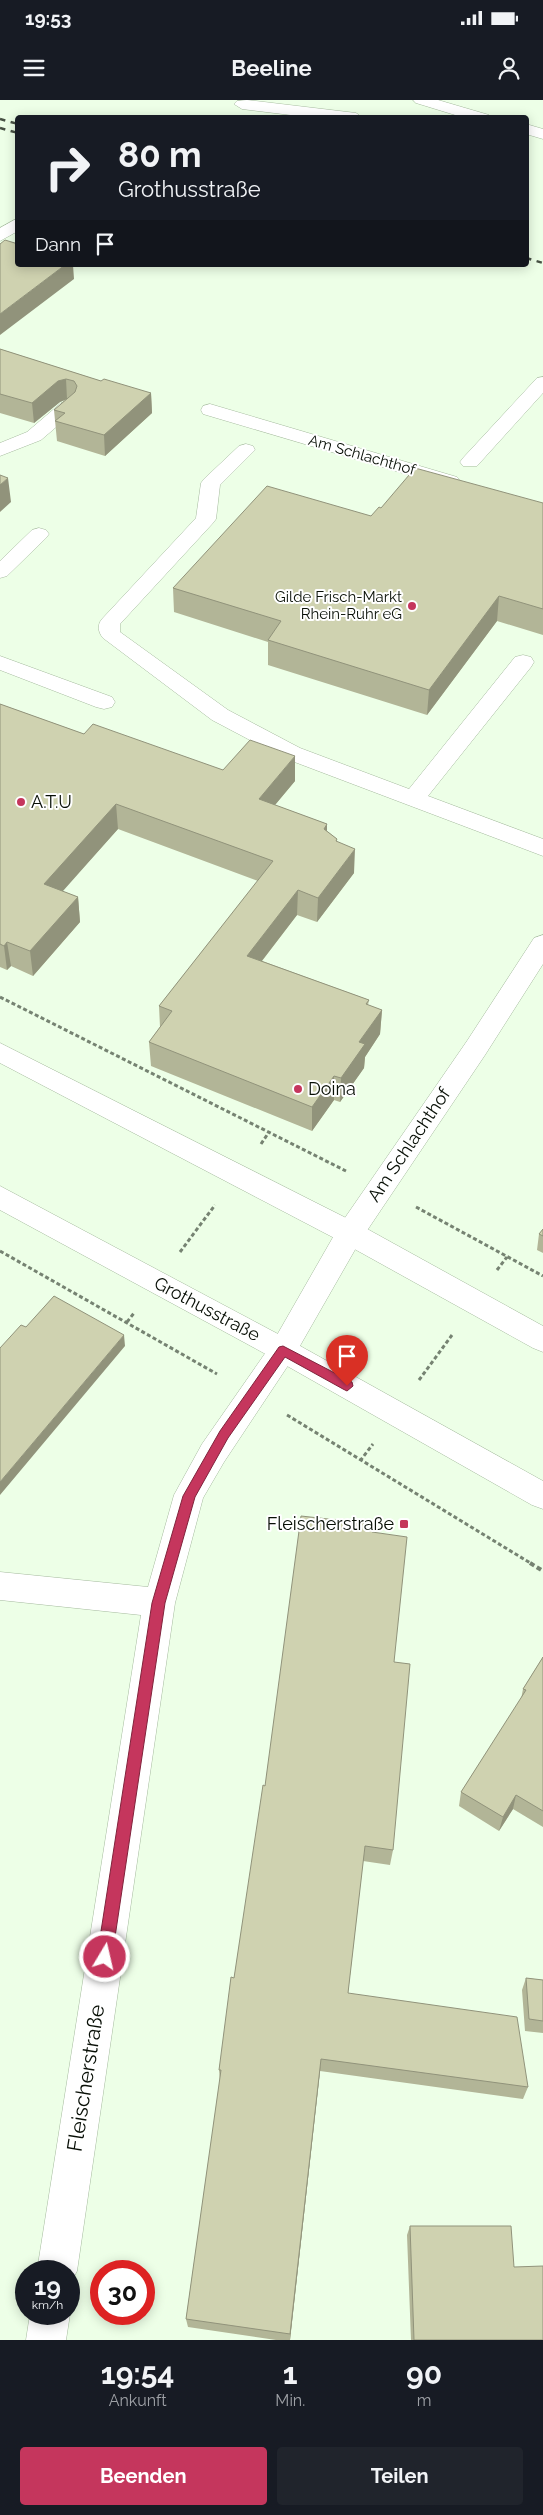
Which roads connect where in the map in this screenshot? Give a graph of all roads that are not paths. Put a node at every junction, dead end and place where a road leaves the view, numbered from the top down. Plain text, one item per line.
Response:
1 (421, 100) edge
2 (242, 104) dead end
3 (332, 115) edge
4 (474, 115) edge
5 (529, 130) edge
6 (543, 134) edge
7 (15, 225) edge
8 (0, 236) edge
9 (543, 382) edge
10 (68, 407) edge
11 (210, 410) dead end
12 (0, 450) edge
13 (246, 450) dead end
14 (470, 462) dead end
15 (470, 486) edge
16 (39, 534) dead end
17 (0, 572) edge
18 (523, 662) dead end
19 (0, 663) edge
20 (104, 702) dead end
21 (413, 799) junction
22 (543, 848) edge
23 (543, 944) edge
24 (0, 1052) edge
25 (0, 1197) edge
26 (350, 1233) junction
27 (543, 1340) edge
28 (283, 1350) junction
29 (543, 1496) edge
30 (0, 1586) edge
31 (159, 1603) junction
32 (59, 2260) edge
33 (48, 2325) edge
34 (46, 2340) edge

1 - 4 street
2 - 3 street
5 - 6 street
7 - 8 street
9 - 14 street
10 - 12 street
11 - 15 street, Am Schlachthof
13 - 21 street
16 - 17 street
18 - 21 street
19 - 20 street
21 - 22 street
23 - 26 street, Am Schlachthof
24 - 26 street
25 - 28 street, Grothusstraße
26 - 27 street
26 - 28 street, Am Schlachthof
28 - 29 street, Grothusstraße
28 - 31 street, Fleischerstraße
30 - 31 street
31 - 32 street, Fleischerstraße
33 - 34 street

